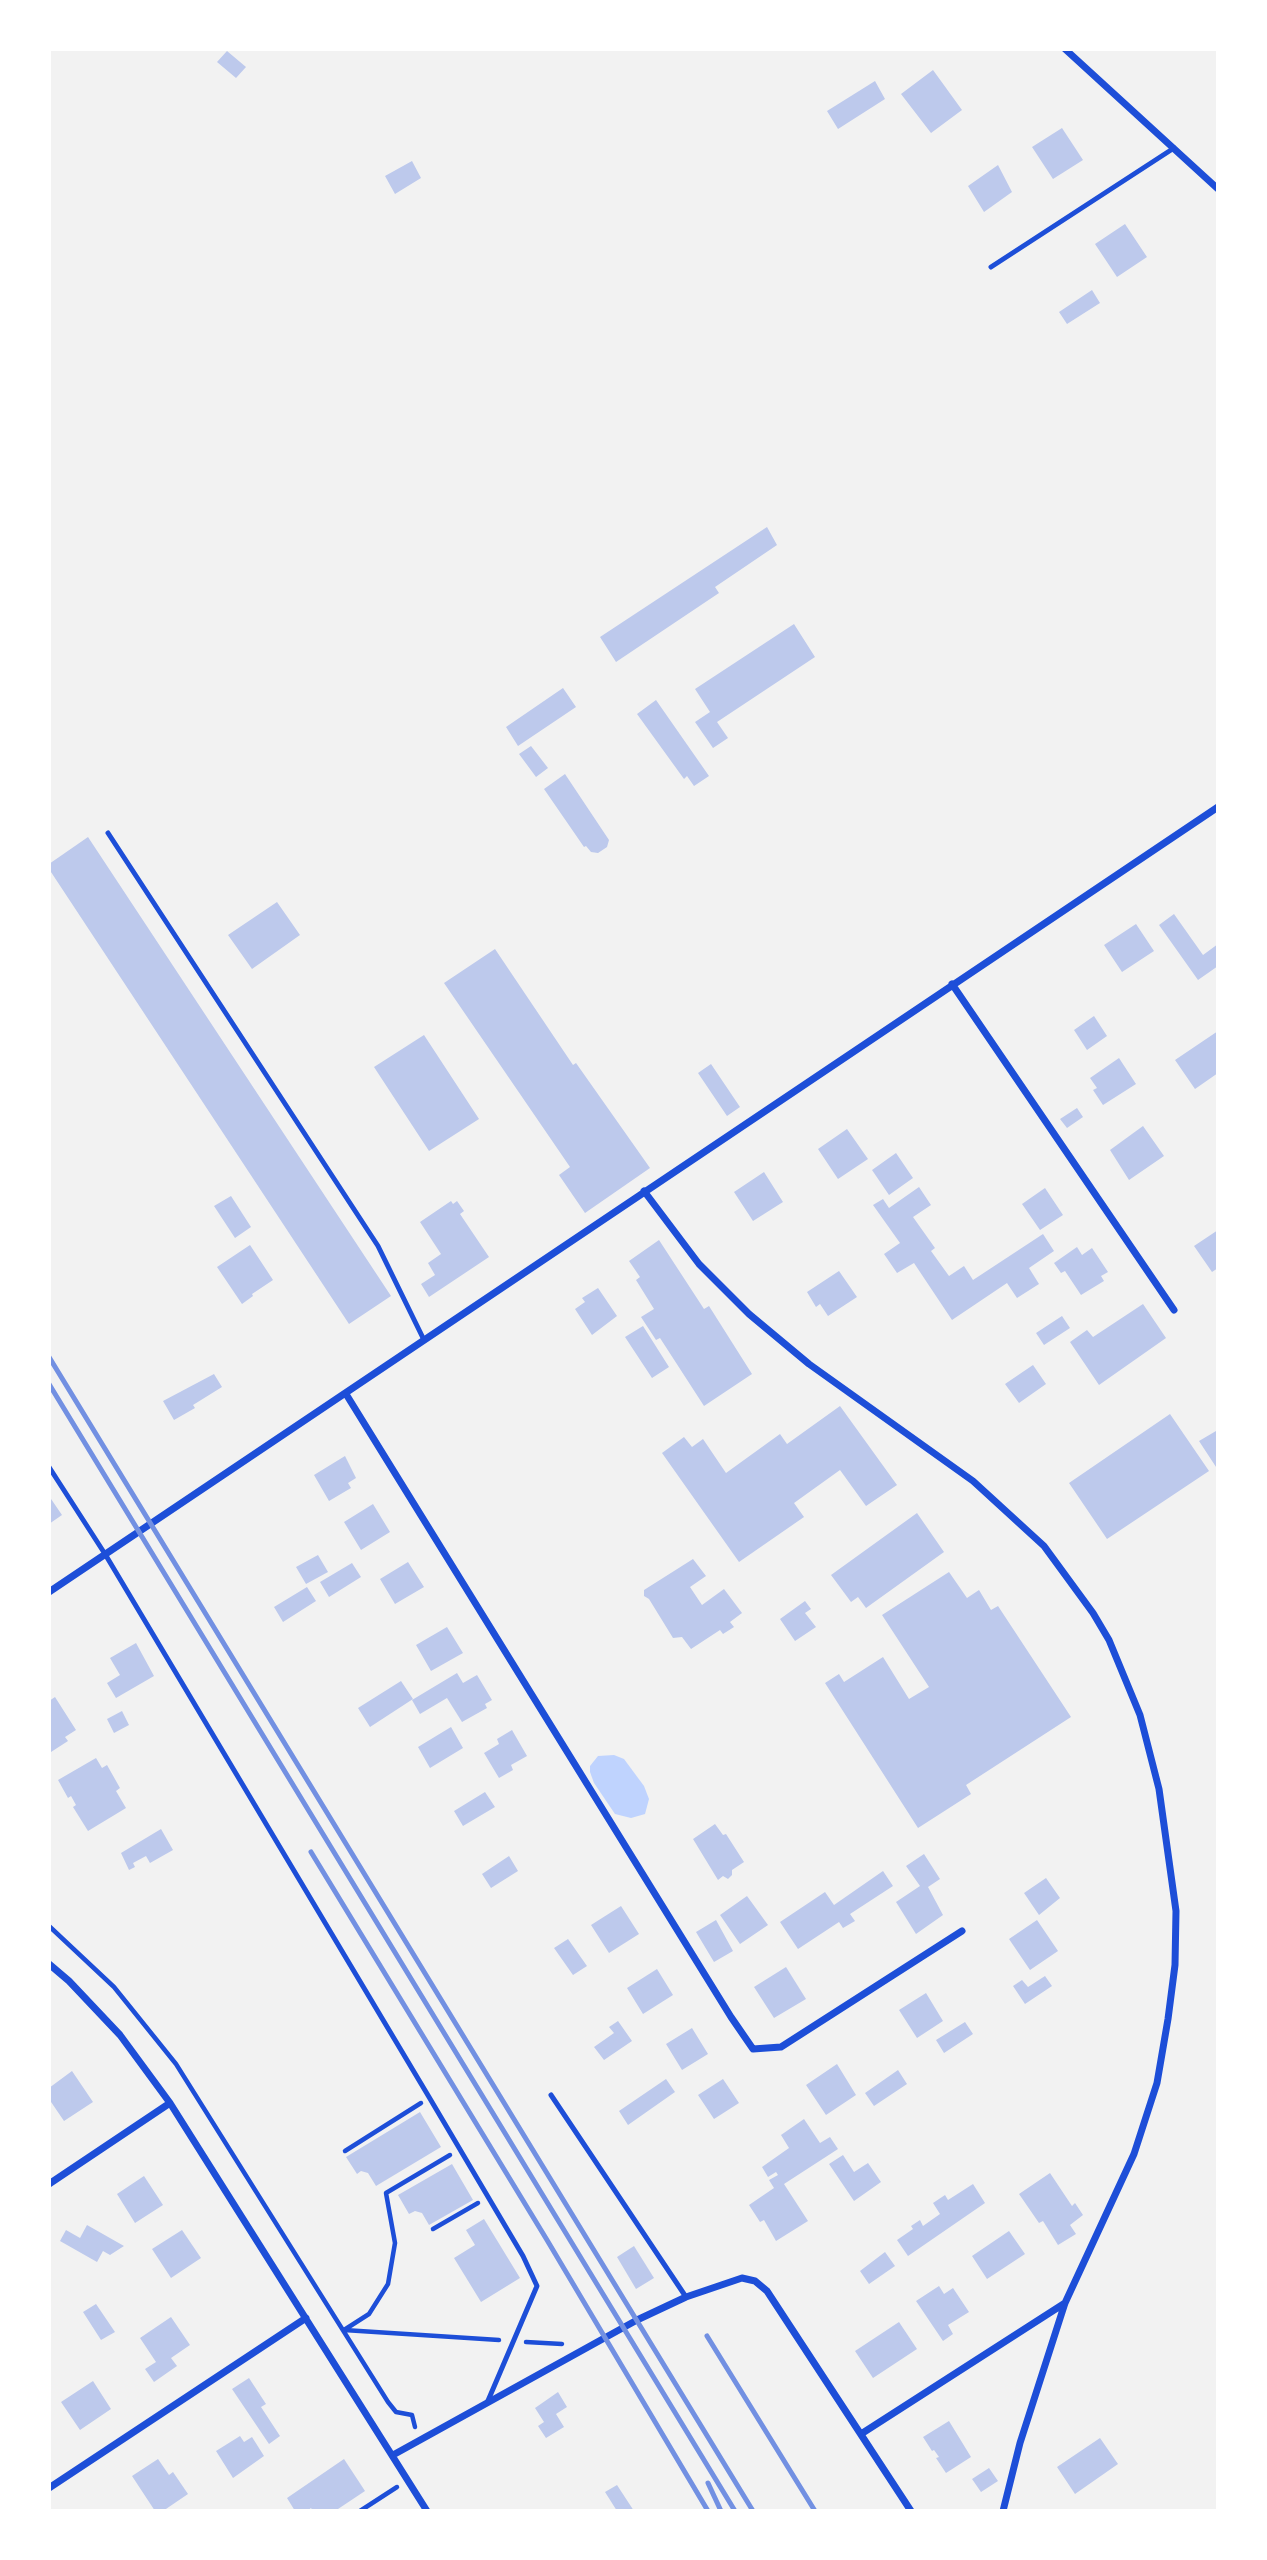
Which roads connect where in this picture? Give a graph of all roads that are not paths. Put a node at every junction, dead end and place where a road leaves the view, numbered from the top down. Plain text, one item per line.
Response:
1 (1065, 49) edge
2 (1174, 148) junction
3 (1218, 188) edge
4 (991, 267) dead end
5 (1218, 807) edge
6 (108, 833) dead end
7 (952, 984) junction
8 (644, 1191) junction
9 (1174, 1310) dead end
10 (424, 1340) junction
11 (346, 1394) junction
12 (49, 1467) edge
13 (105, 1554) junction
14 (49, 1592) edge
15 (962, 1931) dead end
16 (49, 1965) edge
17 (551, 2095) dead end
18 (170, 2103) junction
19 (49, 2184) edge
20 (686, 2297) junction
21 (1065, 2303) junction
22 (306, 2318) junction
23 (487, 2403) junction
24 (861, 2434) junction
25 (393, 2455) junction
26 (49, 2488) edge
27 (427, 2511) edge
28 (911, 2511) edge
29 (1003, 2511) edge

1 - 2 street
2 - 3 street
2 - 4 lane
5 - 7 street
6 - 10 lane
7 - 8 street
7 - 9 street
8 - 10 street
8 - 21 street
10 - 11 street
11 - 13 street
11 - 15 street
12 - 13 lane
13 - 14 street
13 - 23 lane
16 - 18 street
17 - 20 lane
18 - 19 street
18 - 22 street
20 - 23 street
20 - 24 street
21 - 24 street
21 - 29 street
22 - 25 street
22 - 26 street
23 - 25 street
24 - 28 street
25 - 27 street

